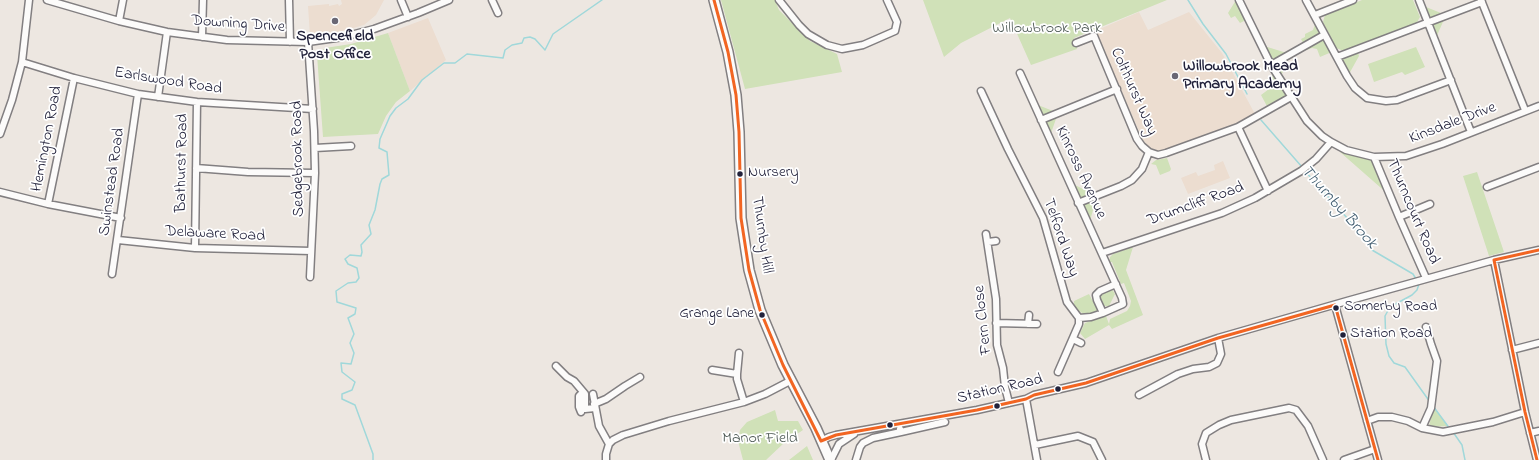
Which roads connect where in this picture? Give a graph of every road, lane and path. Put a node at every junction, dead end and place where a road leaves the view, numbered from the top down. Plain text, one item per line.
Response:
1 (29, 0) edge
2 (47, 0) edge
3 (123, 0) edge
4 (203, 0) edge
5 (289, 0) edge
6 (401, 0) edge
7 (450, 0) edge
8 (492, 0) edge
9 (714, 0) edge
10 (779, 0) edge
11 (888, 0) edge
12 (1239, 0) edge
13 (1306, 0) edge
14 (1353, 0) edge
15 (1419, 0) edge
16 (1481, 1) edge
17 (498, 14) dead end
18 (1315, 15) junction
19 (408, 17) junction
20 (119, 21) junction
21 (1428, 22) junction
22 (168, 32) junction
23 (1324, 35) junction
24 (202, 37) junction
25 (290, 42) junction
26 (308, 42) junction
27 (1076, 44) dead end
28 (1337, 57) junction
29 (22, 62) junction
30 (1271, 65) junction
31 (1020, 73) dead end
32 (74, 78) junction
33 (1450, 80) junction
34 (1117, 89) junction
35 (981, 91) dead end
36 (138, 94) junction
37 (158, 97) junction
38 (1291, 97) junction
39 (197, 102) junction
40 (1539, 106) edge
41 (313, 109) junction
42 (1525, 110) junction
43 (1041, 120) junction
44 (1238, 126) junction
45 (1471, 132) junction
46 (0, 134) edge
47 (1331, 142) junction
48 (351, 146) dead end
49 (315, 148) junction
50 (1149, 152) junction
51 (1374, 157) junction
52 (1539, 167) edge
53 (196, 168) junction
54 (316, 173) junction
55 (1486, 187) dead end
56 (1268, 191) junction
57 (0, 192) edge
58 (1078, 203) junction
59 (48, 204) junction
60 (1430, 204) dead end
61 (1399, 217) junction
62 (121, 218) junction
63 (986, 234) dead end
64 (118, 240) junction
65 (996, 241) dead end
66 (988, 242) junction
67 (195, 248) junction
68 (1539, 250) edge
69 (311, 251) junction
70 (1102, 253) junction
71 (1494, 260) junction
72 (112, 274) dead end
73 (310, 277) dead end
74 (1426, 278) junction
75 (1116, 284) junction
76 (1335, 304) junction
77 (1103, 313) junction
78 (1029, 315) dead end
79 (1079, 318) junction
80 (996, 323) junction
81 (1028, 324) junction
82 (1037, 324) dead end
83 (1426, 327) dead end
84 (1218, 338) junction
85 (1073, 339) junction
86 (1081, 342) dead end
87 (1539, 343) edge
88 (1512, 350) junction
89 (739, 353) dead end
90 (556, 366) dead end
91 (712, 370) dead end
92 (1058, 372) dead end
93 (736, 374) junction
94 (640, 377) dead end
95 (790, 381) junction
96 (582, 392) junction
97 (593, 394) dead end
98 (1139, 395) dead end
99 (1026, 399) junction
100 (744, 402) junction
101 (1009, 403) junction
102 (595, 406) junction
103 (581, 412) dead end
104 (1525, 412) junction
105 (1367, 421) junction
106 (945, 422) dead end
107 (899, 424) junction
108 (1422, 428) junction
109 (859, 431) junction
110 (1539, 431) edge
111 (901, 432) junction
112 (1530, 433) junction
113 (821, 441) junction
114 (609, 444) junction
115 (1035, 445) junction
116 (1375, 449) junction
117 (856, 458) edge
118 (606, 460) edge
119 (830, 460) edge
120 (1037, 460) edge
121 (1102, 460) edge
122 (1206, 460) edge
123 (1323, 460) edge
124 (1344, 460) edge
125 (1378, 460) edge
126 (1537, 460) edge

1 - 29 street
2 - 20 street, Downing Drive
3 - 20 street
4 - 24 street
5 - 25 street
6 - 19 street
7 - 19 street, Downing Drive
8 - 17 street
9 - 95 highway, Thurnby Hill
10 - 11 street
12 - 30 street, Thurncourt Road
13 - 18 street
14 - 18 street
15 - 21 street
16 - 21 street
16 - 42 street
18 - 23 street
19 - 26 street, Downing Drive
20 - 22 street, Downing Drive
21 - 28 street
21 - 33 street
22 - 24 street, Downing Drive
22 - 37 street
23 - 28 street
23 - 30 street
24 - 25 street, Downing Drive
25 - 26 street, Downing Drive
26 - 41 street, Sedgebrook Road
27 - 34 street, Colthurst Way
28 - 33 street
29 - 32 street, Earlswood Road
29 - 46 street
30 - 38 street, Thurncourt Road
31 - 43 street, Kinross Avenue
32 - 36 street, Earlswood Road
32 - 59 street, Hemington Road
33 - 45 street
34 - 43 street
34 - 50 street, Colthurst Way
35 - 79 street, Telford Way
36 - 37 street, Earlswood Road
36 - 62 street, Swinstead Road
37 - 39 street, Earlswood Road
38 - 44 street
38 - 47 street, Thurncourt Road
39 - 41 street, Earlswood Road
39 - 53 street, Bathurst Road
40 - 42 street, Kinsdale Drive
41 - 49 street, Sedgebrook Road
42 - 45 street, Kinsdale Drive
43 - 58 street, Kinross Avenue
44 - 50 street
44 - 56 street
45 - 51 street, Kinsdale Drive
47 - 51 street, Thurncourt Road
47 - 56 street, Drumcliff Road
48 - 49 street
49 - 54 street, Sedgebrook Road
50 - 58 street
51 - 61 street, Thurncourt Road
52 - 55 street
53 - 54 street
53 - 67 street, Bathurst Road
54 - 69 street, Sedgebrook Road
56 - 70 street, Drumcliff Road
57 - 59 street
58 - 70 street, Kinross Avenue
59 - 62 street
60 - 61 street
61 - 74 street, Thurncourt Road
62 - 64 street, Swinstead Road
63 - 66 street, Fern Close
64 - 67 street, Delaware Road
64 - 72 street, Swinstead Road
65 - 66 street
66 - 80 street, Fern Close
67 - 69 street, Delaware Road
68 - 71 street, Station Road
69 - 73 street, Sedgebrook Road
70 - 75 street, Kinross Avenue
71 - 74 street, Station Road
71 - 88 street
74 - 76 street, Station Road
75 - 77 street
75 - 77 street, Kinross Avenue
76 - 84 street, Station Road
76 - 105 street
77 - 79 street, Kinross Avenue
78 - 81 street
79 - 85 street
80 - 81 street
80 - 101 street, Fern Close
81 - 82 street
83 - 108 street
84 - 98 street
84 - 99 street, Station Road
85 - 86 street
85 - 92 street
87 - 88 street
88 - 104 street
89 - 93 street
90 - 96 street
91 - 93 street
93 - 100 street
94 - 102 street
95 - 100 street
95 - 113 highway, Thurnby Hill
96 - 102 street
96 - 103 street
97 - 102 street
99 - 101 street, Station Road
99 - 115 street
100 - 114 street
101 - 107 street, Station Road
102 - 114 street
104 - 108 street
104 - 112 street
105 - 108 street
105 - 116 street
106 - 111 street, Station Road
107 - 109 street, Station Road
107 - 111 street
109 - 113 street, Station Road
109 - 119 street, Station Road
110 - 112 street
111 - 117 street, Station Road
112 - 126 street
113 - 119 highway, Thurnby Hill
114 - 118 street
115 - 120 street
115 - 121 street
116 - 124 street
116 - 125 street
122 - 123 street

